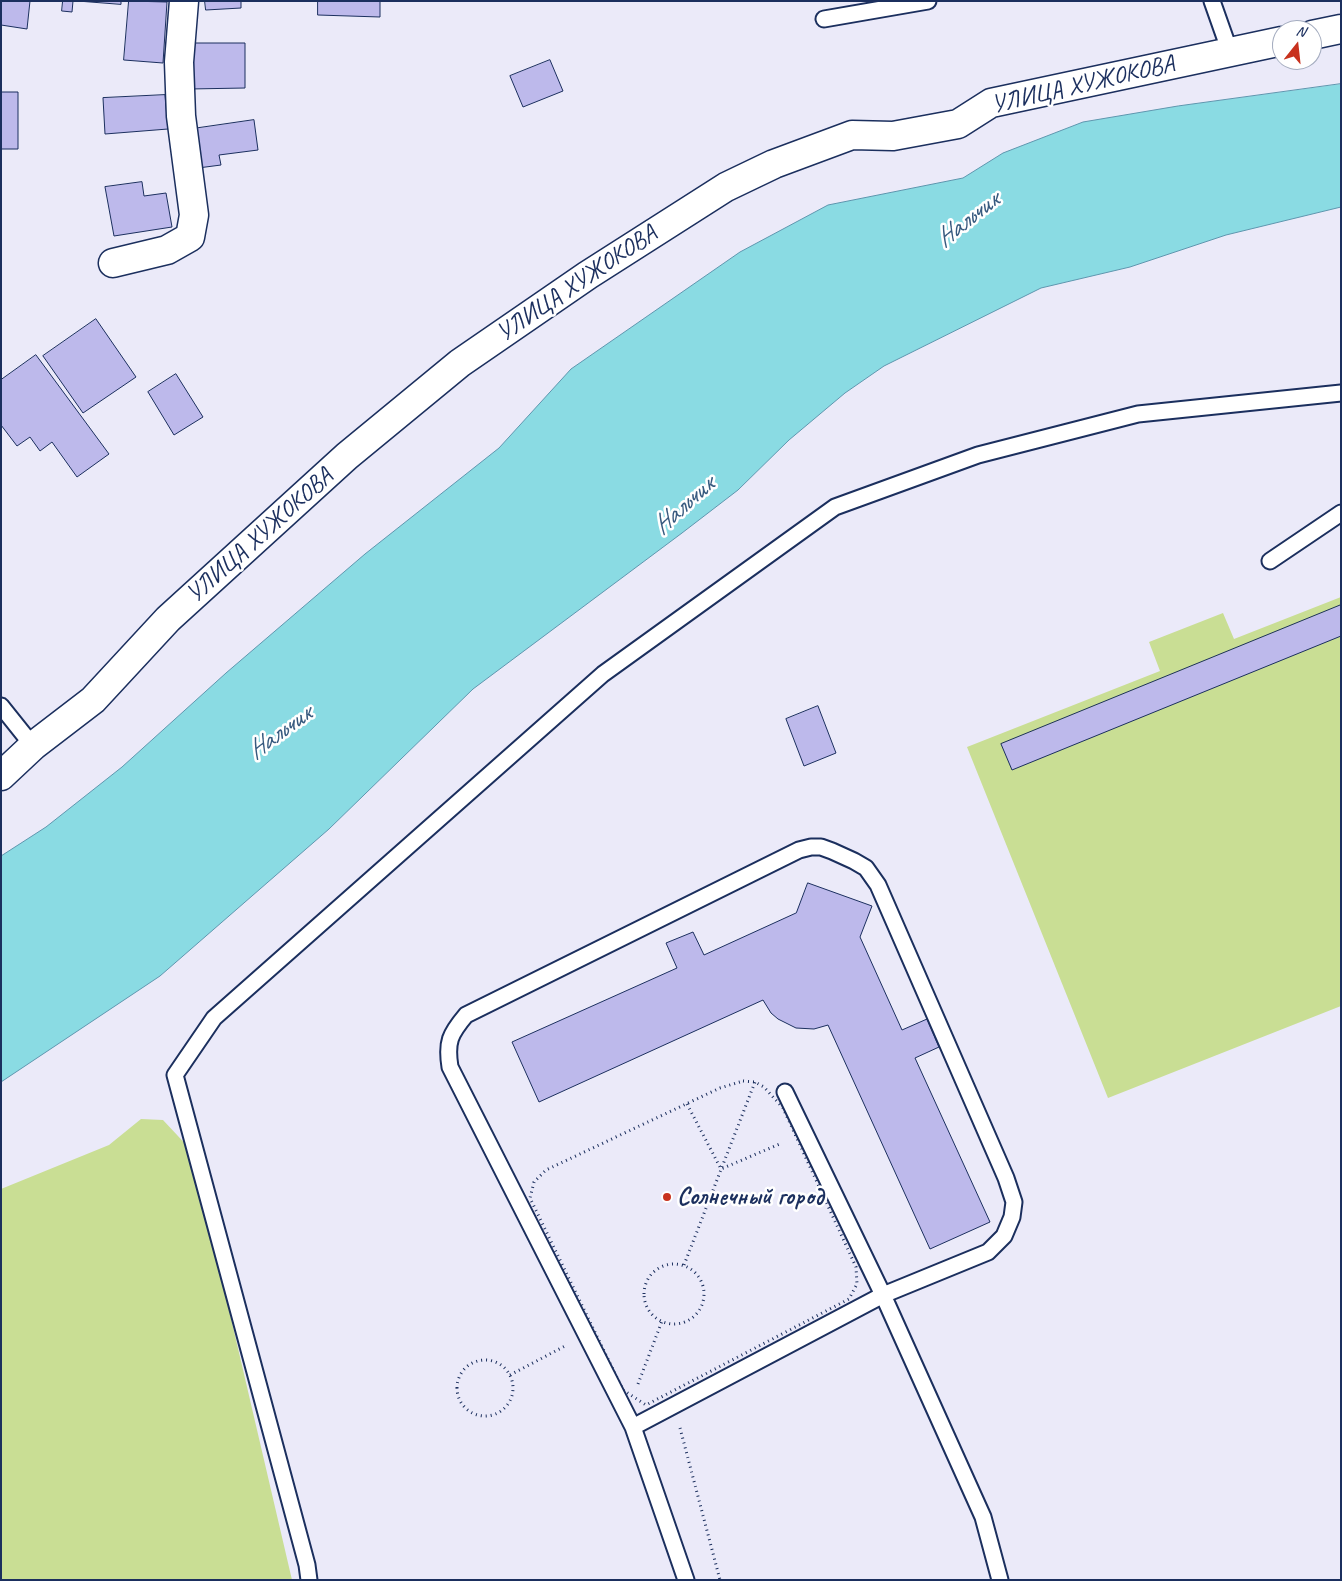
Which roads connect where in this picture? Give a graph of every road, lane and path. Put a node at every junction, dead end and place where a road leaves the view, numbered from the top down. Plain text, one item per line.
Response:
1 (184, 1) edge
2 (928, 1) edge
3 (1212, 1) edge
4 (824, 20) dead end
5 (1341, 29) edge
6 (1322, 33) edge
7 (1272, 43) edge
8 (1230, 52) junction
9 (113, 263) dead end
10 (1341, 393) edge
11 (1341, 513) edge
12 (1270, 561) dead end
13 (1, 706) edge
14 (33, 746) junction
15 (1, 776) edge
16 (755, 1082) junction
17 (785, 1092) dead end
18 (686, 1104) junction
19 (797, 1138) junction
20 (721, 1169) junction
21 (684, 1265) junction
22 (884, 1295) junction
23 (662, 1322) junction
24 (590, 1333) junction
25 (510, 1375) junction
26 (634, 1397) junction
27 (646, 1405) junction
28 (660, 1413) junction
29 (633, 1427) junction
30 (309, 1580) edge
31 (686, 1580) edge
32 (720, 1580) edge
33 (1000, 1580) edge

1 - 9 street
2 - 4 lane
3 - 8 lane
5 - 6 street
7 - 8 street, УЛИЦА ХУЖОКОВА
8 - 14 street, УЛИЦА ХУЖОКОВА
10 - 30 lane
11 - 12 lane
13 - 14 lane
14 - 15 street, УЛИЦА ХУЖОКОВА
16 - 18 path
16 - 19 path
16 - 20 path
17 - 22 lane
18 - 20 path
18 - 24 path
19 - 20 path
19 - 27 path
20 - 21 path
21 - 23 path
21 - 23 path
22 - 24 lane
22 - 28 lane
22 - 33 lane
23 - 26 path
24 - 25 path
24 - 26 path
24 - 29 lane
25 - 25 path
26 - 27 path
27 - 28 path
28 - 29 lane
28 - 32 path
29 - 31 lane

